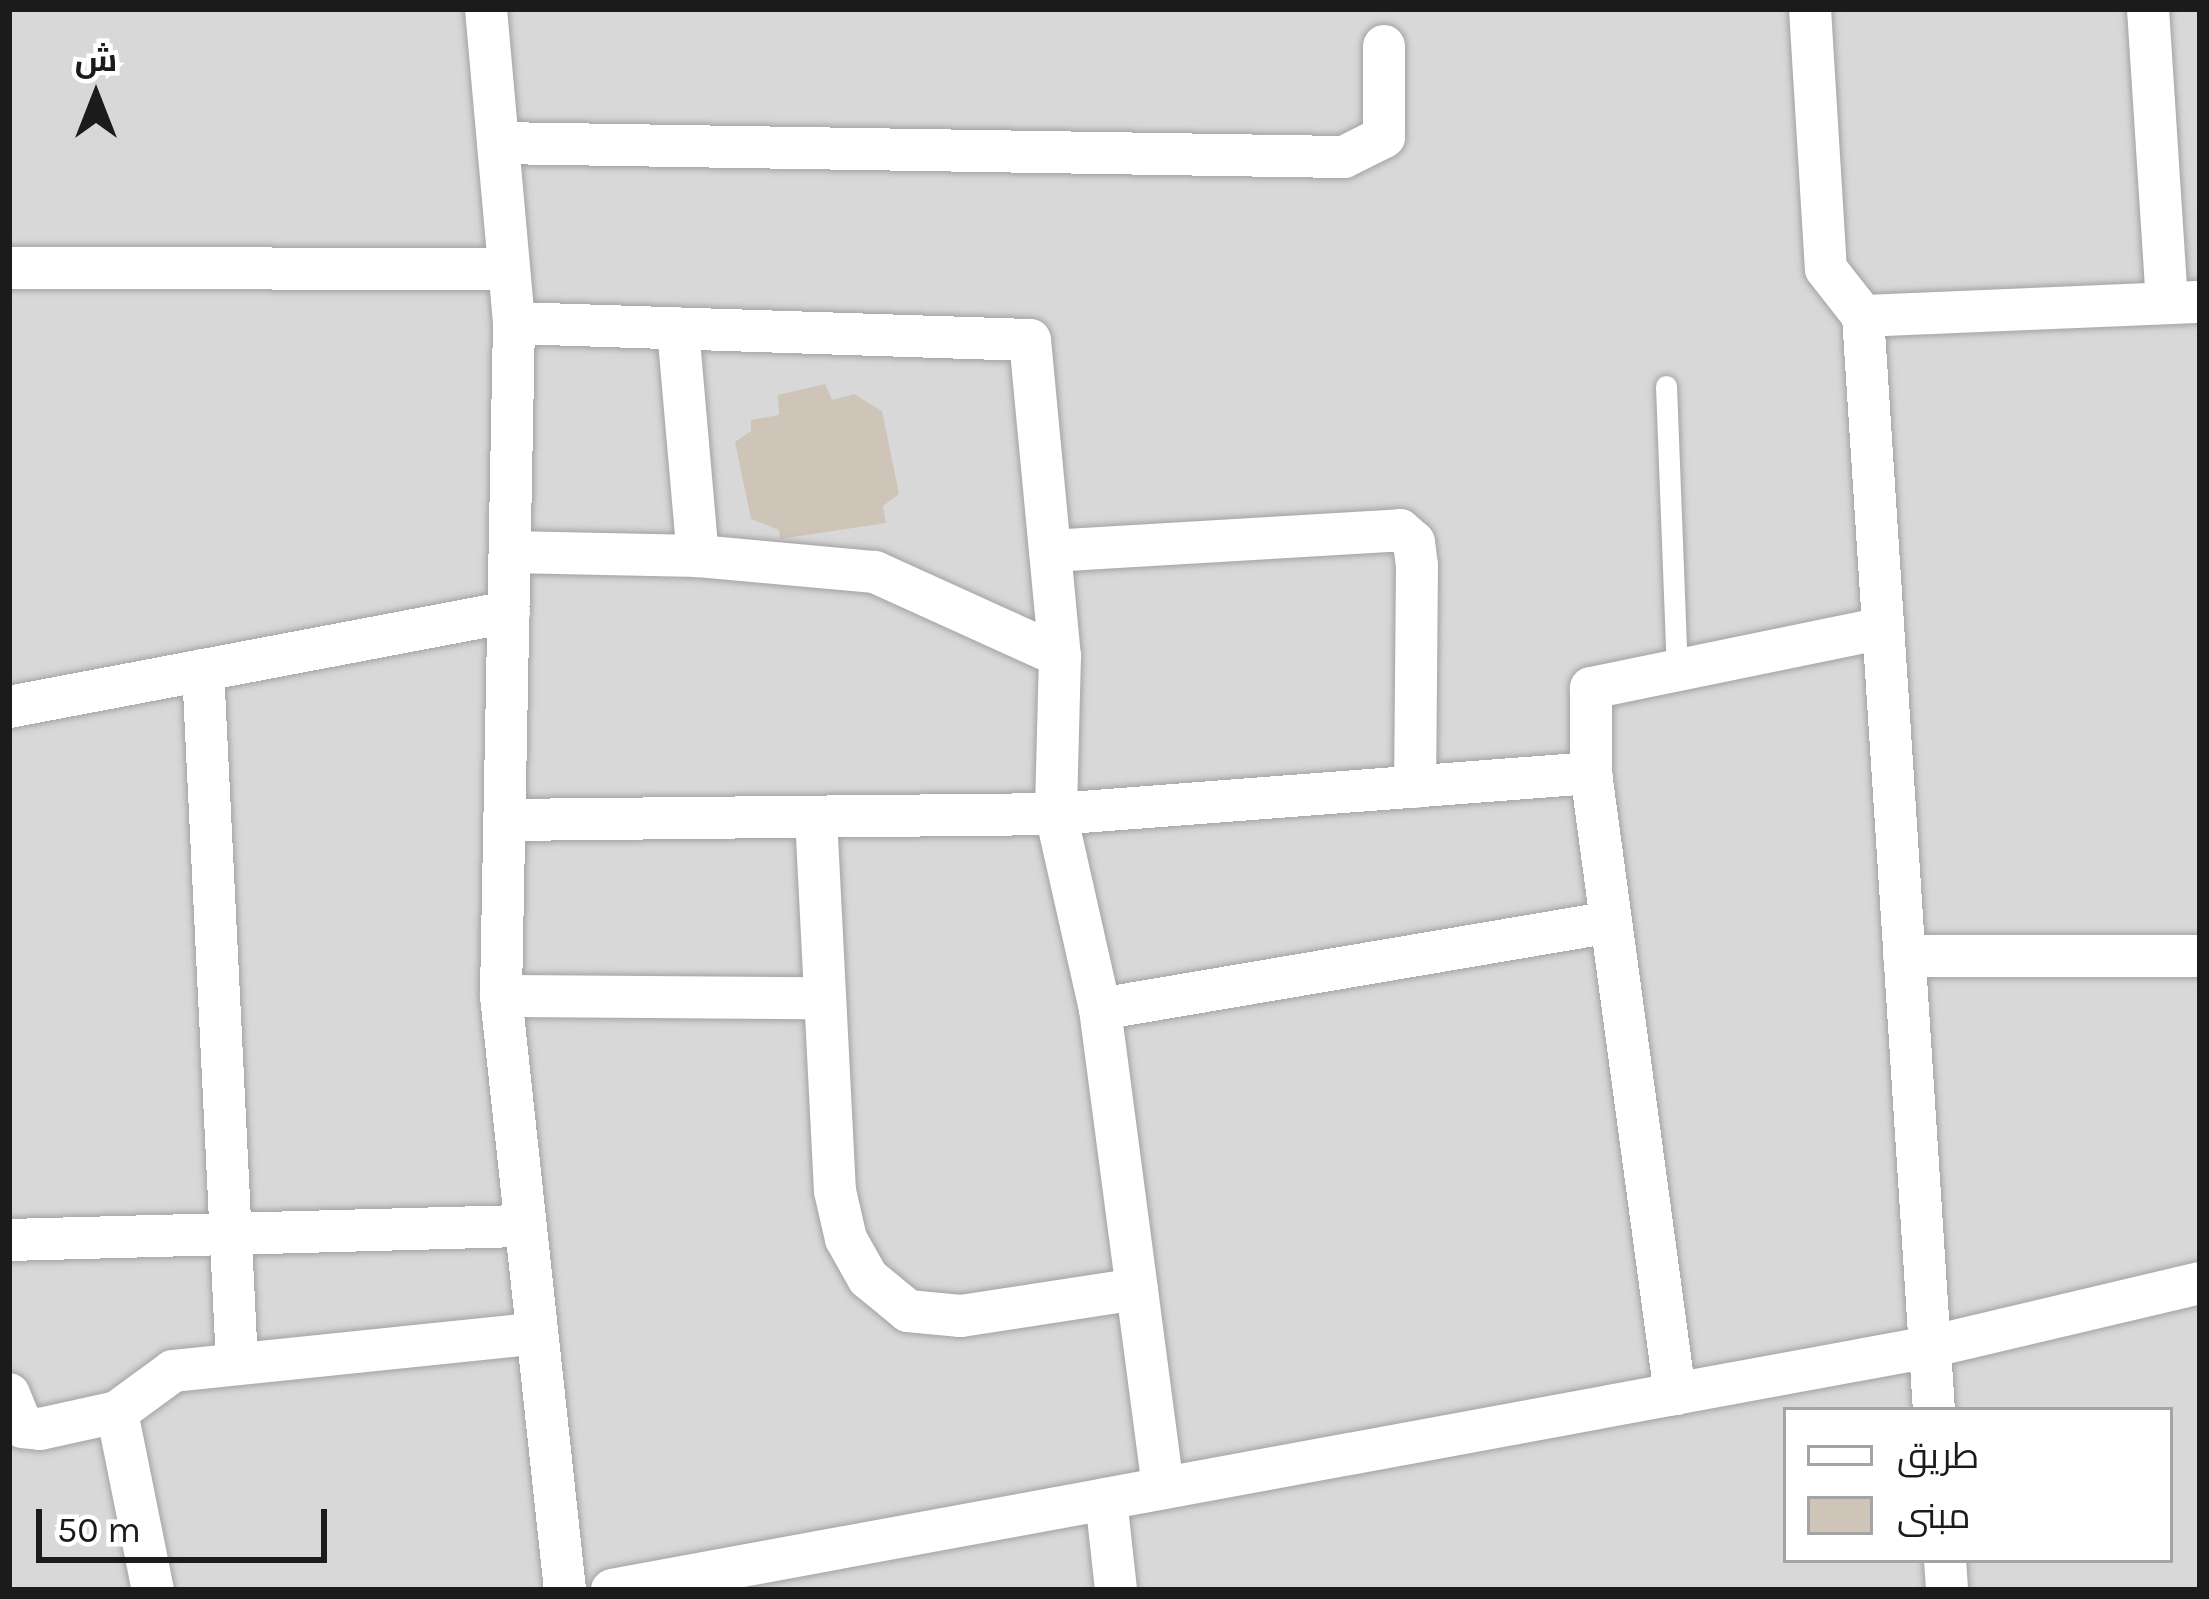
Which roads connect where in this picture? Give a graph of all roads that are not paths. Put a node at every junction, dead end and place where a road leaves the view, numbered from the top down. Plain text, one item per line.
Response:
1 (487, 9) edge
2 (1810, 9) edge
3 (2148, 9) edge
4 (1384, 46) dead end
5 (498, 143) junction
6 (9, 268) edge
7 (509, 269) junction
8 (2183, 302) edge
9 (1863, 316) junction
10 (514, 323) junction
11 (678, 328) junction
12 (1666, 386) dead end
13 (1050, 551) junction
14 (510, 552) junction
15 (698, 556) junction
16 (509, 612) junction
17 (1883, 628) junction
18 (1060, 656) junction
19 (202, 670) junction
20 (1677, 670) junction
21 (9, 707) edge
22 (1591, 773) junction
23 (1415, 788) junction
24 (1056, 814) junction
25 (816, 817) junction
26 (505, 820) junction
27 (1611, 922) junction
28 (1904, 956) junction
29 (2200, 956) edge
30 (501, 996) junction
31 (825, 998) junction
32 (1100, 1009) junction
33 (521, 1226) junction
34 (227, 1234) junction
35 (9, 1240) edge
36 (2200, 1283) edge
37 (1137, 1289) junction
38 (533, 1334) junction
39 (1929, 1347) junction
40 (237, 1363) junction
41 (9, 1394) edge
42 (1675, 1394) junction
43 (1934, 1407) edge
44 (117, 1412) junction
45 (1163, 1488) junction
46 (1106, 1499) junction
47 (153, 1590) edge
48 (565, 1590) edge
49 (612, 1590) edge
50 (1116, 1590) edge

1 - 5 street
2 - 9 street
3 - 8 street
4 - 5 street
5 - 7 street
6 - 7 street
7 - 10 street
8 - 9 street
9 - 17 street
10 - 11 street
10 - 14 street
11 - 13 street
11 - 15 street
12 - 20 lane
13 - 18 street
13 - 23 street
14 - 15 street
14 - 16 street
15 - 18 street
16 - 19 street
16 - 26 street
17 - 20 street
17 - 28 street
18 - 24 street
19 - 21 street
19 - 34 street
20 - 22 street
22 - 23 street
22 - 27 street
23 - 24 street
24 - 25 street
24 - 32 street
25 - 26 street
25 - 31 street
26 - 30 street
27 - 32 street
27 - 42 street
28 - 29 street
28 - 39 street
30 - 31 street
30 - 33 street
31 - 37 street
32 - 37 street
33 - 34 street
33 - 38 street
34 - 35 street
34 - 40 street
36 - 39 street
37 - 45 street
38 - 40 street
38 - 48 street
39 - 42 street
39 - 43 street
40 - 44 street
41 - 44 street
42 - 45 street
44 - 47 street
45 - 46 street
46 - 49 street
46 - 50 street

